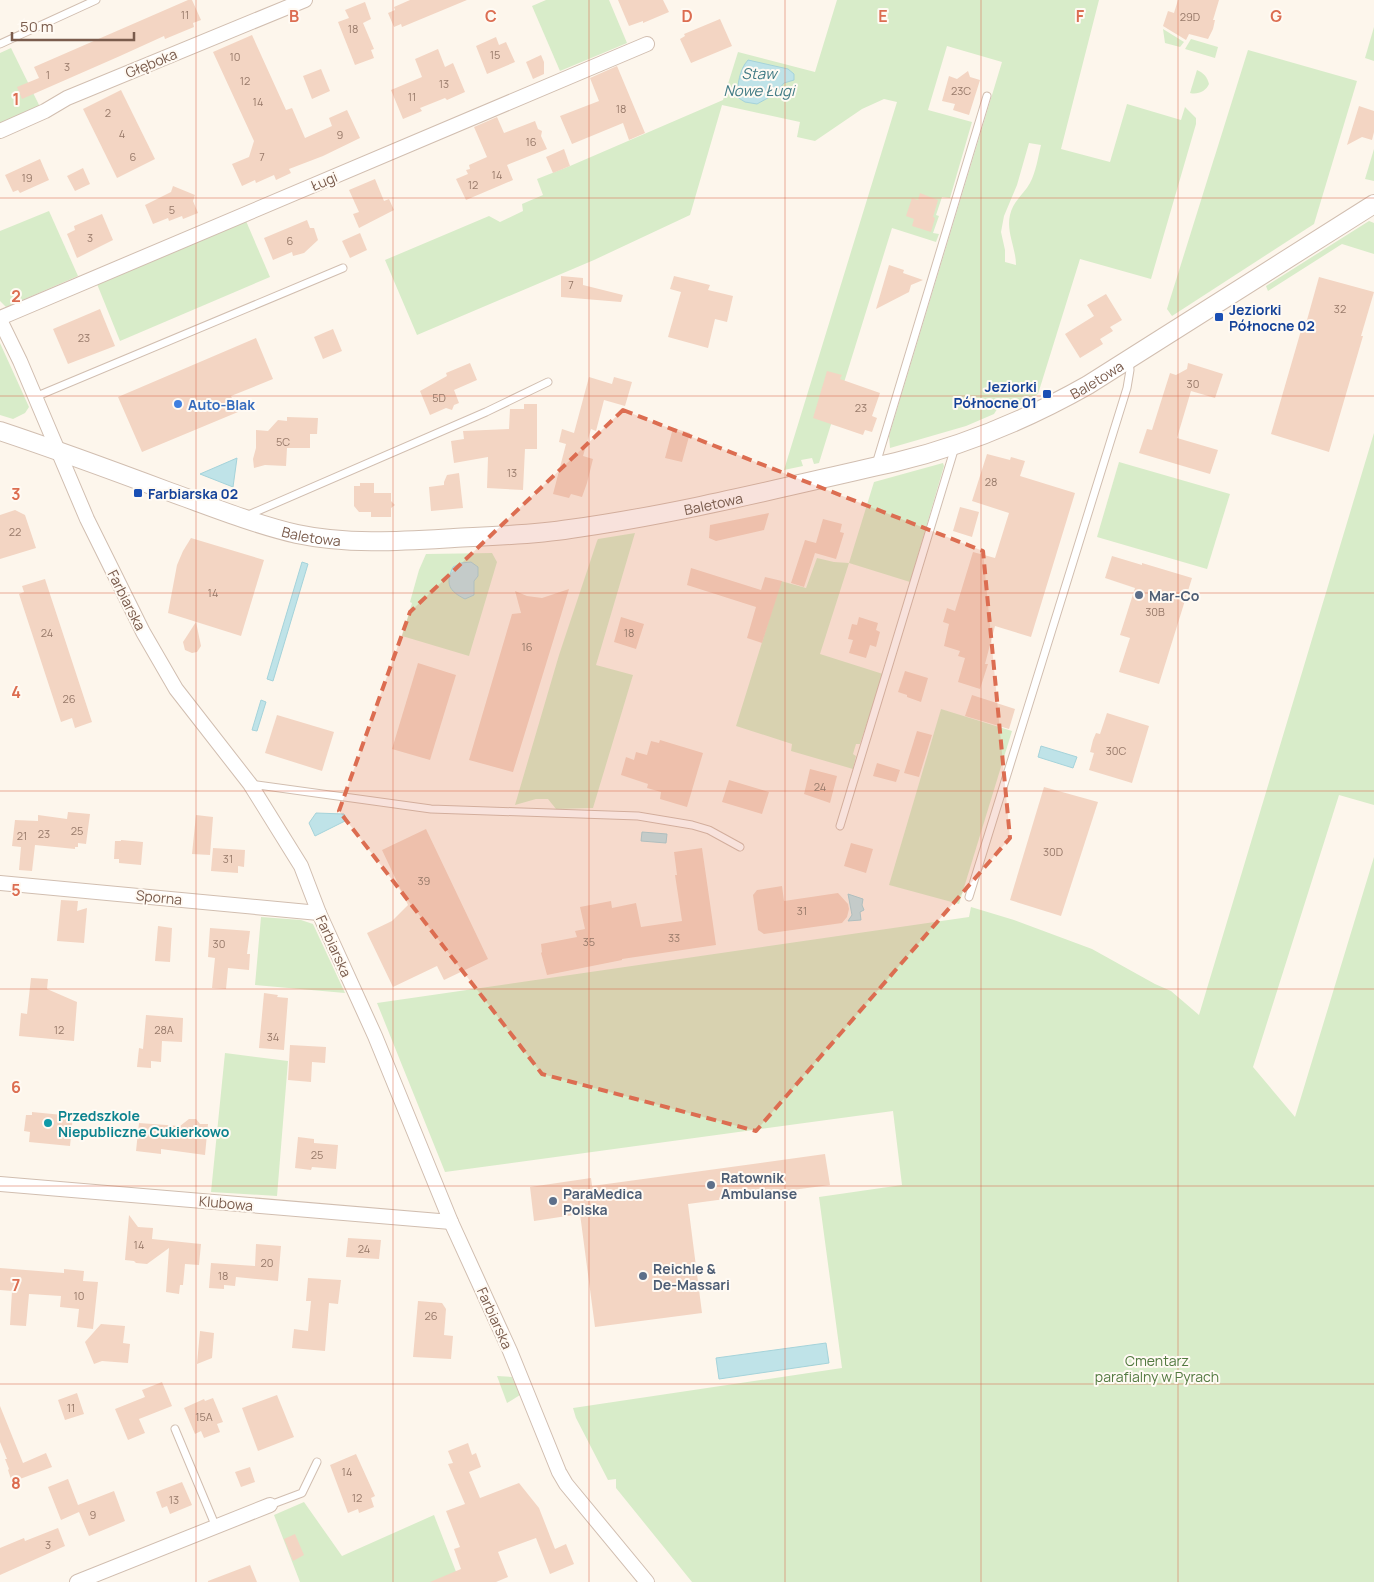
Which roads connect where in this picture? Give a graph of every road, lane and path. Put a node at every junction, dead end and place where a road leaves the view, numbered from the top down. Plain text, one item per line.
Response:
1 (96, 0) edge
2 (305, 0) edge
3 (0, 44) edge
4 (647, 44) dead end
5 (987, 96) dead end
6 (0, 131) edge
7 (1374, 204) edge
8 (343, 268) dead end
9 (0, 319) edge
10 (1129, 359) junction
11 (548, 382) dead end
12 (35, 397) junction
13 (0, 432) edge
14 (956, 444) junction
15 (58, 450) junction
16 (875, 467) junction
17 (241, 518) junction
18 (250, 784) junction
19 (840, 826) dead end
20 (740, 847) dead end
21 (0, 883) edge
22 (969, 897) dead end
23 (319, 913) junction
24 (0, 1184) edge
25 (451, 1222) junction
26 (175, 1429) dead end
27 (316, 1462) dead end
28 (270, 1505) joint
29 (216, 1527) junction
30 (77, 1582) edge
31 (647, 1582) edge

1 - 3 lane
2 - 6 street, Głęboka
4 - 9 street, Ługi
5 - 16 lane
7 - 10 street, Baletowa
8 - 12 lane
9 - 12 street, Farbiarska
10 - 14 street, Baletowa
10 - 22 lane
11 - 17 lane
12 - 15 street, Farbiarska
13 - 15 street, Baletowa
14 - 16 street, Baletowa
14 - 19 lane
15 - 17 street, Baletowa
15 - 18 street, Farbiarska
16 - 17 street, Baletowa
18 - 20 lane
18 - 23 street, Farbiarska
21 - 23 street, Sporna
23 - 25 street, Farbiarska
24 - 25 street, Klubowa
25 - 31 street, Farbiarska
26 - 29 lane
27 - 28 lane
28 - 29 street
29 - 30 street

